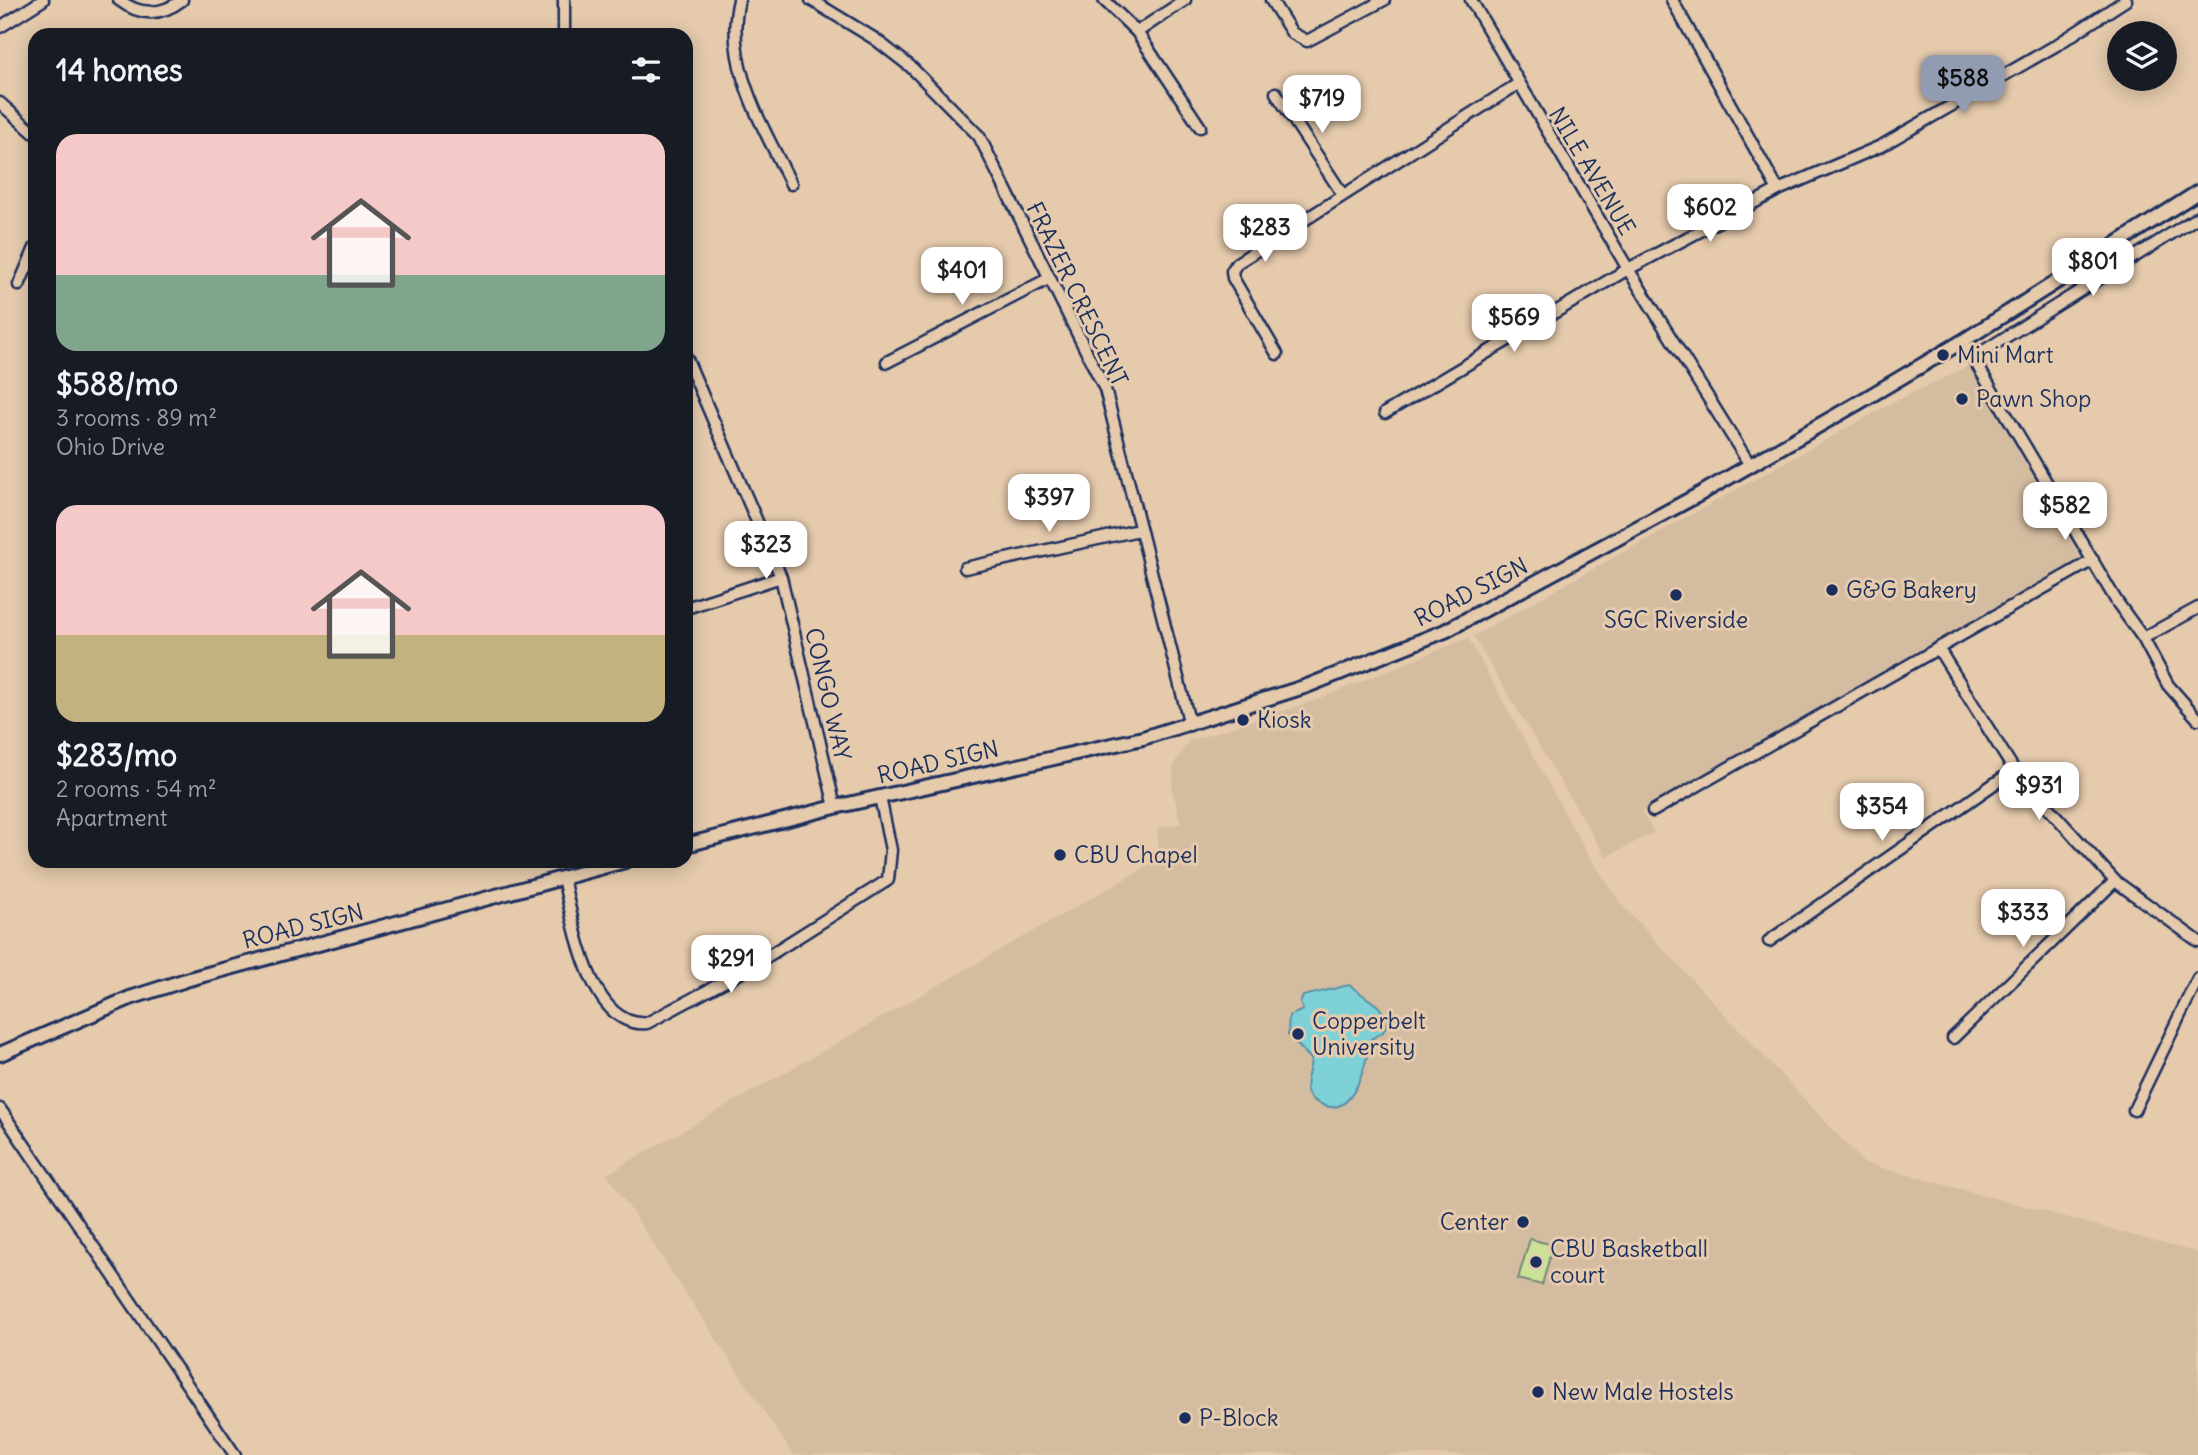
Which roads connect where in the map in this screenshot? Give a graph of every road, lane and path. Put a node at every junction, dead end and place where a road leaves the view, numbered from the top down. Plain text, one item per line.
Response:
1 (43, 0) edge
2 (119, 0) edge
3 (182, 0) edge
4 (564, 0) edge
5 (739, 0) edge
6 (811, 0) edge
7 (1104, 0) edge
8 (1185, 0) edge
9 (1271, 0) edge
10 (1384, 0) edge
11 (1471, 0) edge
12 (1672, 0) edge
13 (2126, 0) edge
14 (0, 27) edge
15 (564, 28) edge
16 (1137, 32) junction
17 (1518, 84) junction
18 (1276, 93) dead end
19 (0, 103) edge
20 (1200, 127) dead end
21 (28, 128) edge
22 (792, 184) dead end
23 (1778, 190) junction
24 (2198, 192) edge
25 (1343, 195) junction
26 (2198, 216) edge
27 (28, 264) edge
28 (1628, 269) junction
29 (1050, 278) junction
30 (19, 285) dead end
31 (1964, 341) junction
32 (1277, 354) dead end
33 (1974, 357) junction
34 (887, 362) dead end
35 (693, 379) edge
36 (1385, 413) dead end
37 (1750, 465) junction
38 (1139, 530) junction
39 (2093, 560) junction
40 (965, 568) dead end
41 (781, 577) junction
42 (693, 606) edge
43 (2198, 608) edge
44 (2143, 638) junction
45 (1938, 648) junction
46 (2198, 719) edge
47 (1190, 725) junction
48 (2014, 770) junction
49 (880, 797) junction
50 (835, 807) junction
51 (1653, 811) dead end
52 (693, 843) edge
53 (599, 868) edge
54 (563, 878) junction
55 (2115, 881) junction
56 (1769, 941) dead end
57 (2198, 941) edge
58 (2198, 978) edge
59 (1953, 1038) dead end
60 (0, 1054) edge
61 (0, 1109) edge
62 (2134, 1110) dead end
63 (235, 1455) edge

1 - 14 street
2 - 3 street
4 - 15 street
5 - 22 street
6 - 29 street, FRAZER CRESCENT
7 - 16 street
8 - 16 street
9 - 10 street
11 - 17 street, NILE AVENUE
12 - 23 street
13 - 23 street
16 - 20 street
17 - 25 street
17 - 28 street, NILE AVENUE
18 - 25 street
19 - 21 street
23 - 28 street
24 - 31 main road, ROAD SIGN
25 - 32 street
26 - 33 street
27 - 30 street
28 - 36 street
28 - 37 street, NILE AVENUE
29 - 34 street
29 - 38 street, FRAZER CRESCENT
31 - 33 street
31 - 37 main road, ROAD SIGN
33 - 39 street
35 - 41 street, CONGO WAY
37 - 47 main road, ROAD SIGN
38 - 40 street
38 - 47 street, FRAZER CRESCENT
39 - 44 street
39 - 45 street
41 - 42 street
41 - 50 street, CONGO WAY
43 - 44 street
44 - 46 street
45 - 48 street
45 - 51 street
47 - 49 main road, ROAD SIGN
48 - 55 street
48 - 56 street
49 - 50 main road, ROAD SIGN
49 - 54 street
50 - 52 main road, ROAD SIGN
53 - 54 main road, ROAD SIGN
54 - 60 main road, ROAD SIGN
55 - 57 street
55 - 59 street
58 - 62 street
61 - 63 street

